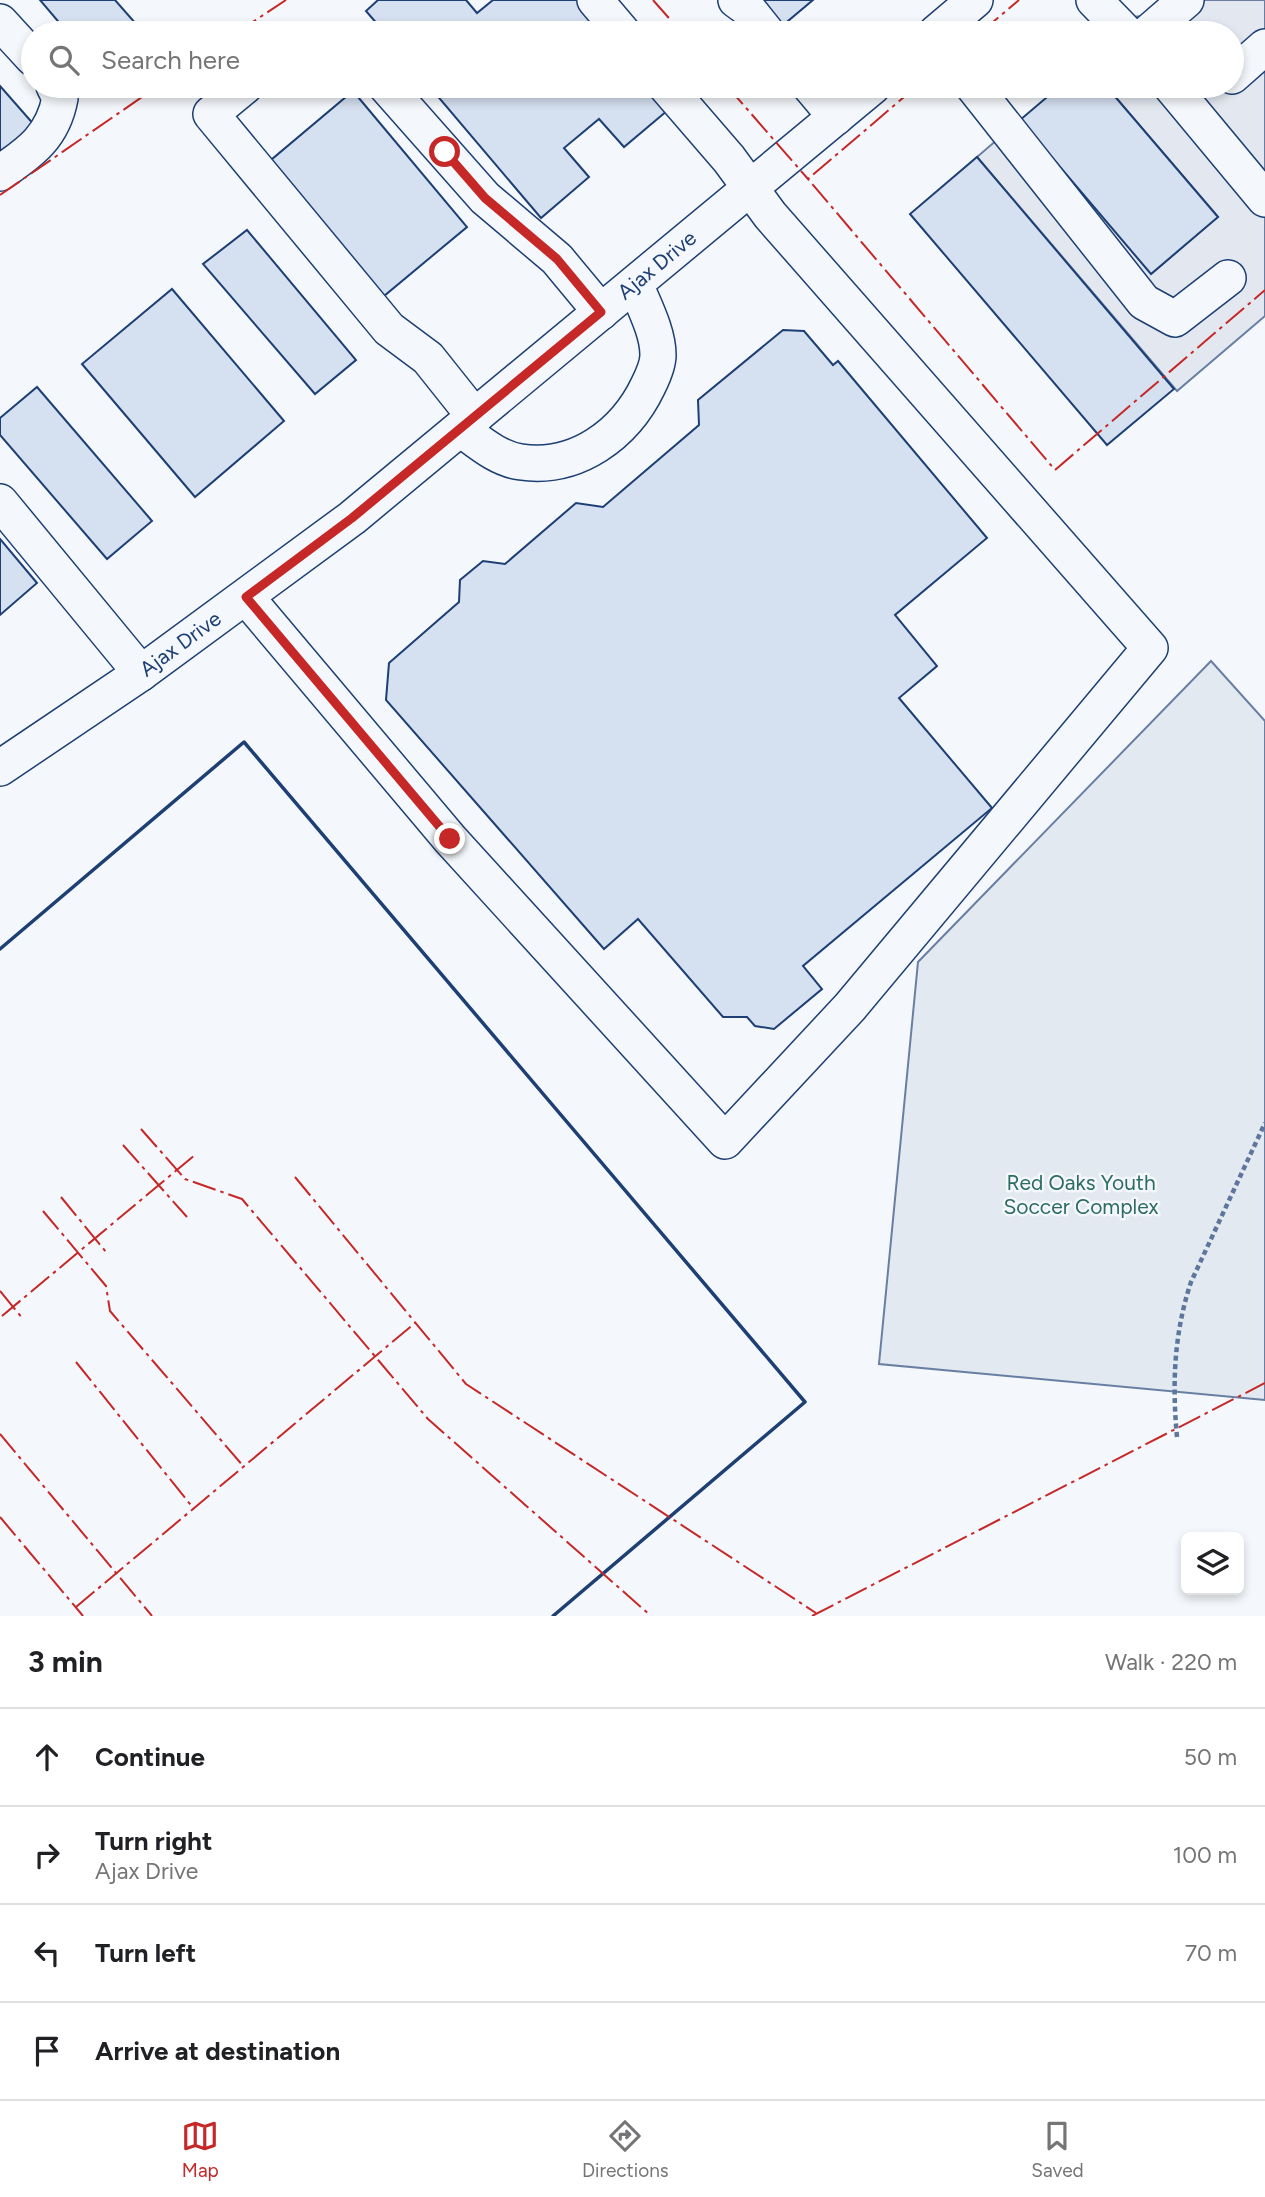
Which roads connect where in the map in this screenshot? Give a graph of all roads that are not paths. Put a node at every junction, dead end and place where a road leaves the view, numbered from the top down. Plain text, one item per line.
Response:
1 (595, 0) edge
2 (736, 0) edge
3 (975, 0) edge
4 (1094, 0) edge
5 (1186, 0) edge
6 (613, 21) edge
7 (757, 21) edge
8 (950, 21) edge
9 (1114, 21) edge
10 (1162, 21) edge
11 (0, 22) edge
12 (21, 45) edge
13 (1265, 47) edge
14 (1244, 65) edge
15 (60, 98) edge
16 (230, 98) edge
17 (397, 98) edge
18 (676, 98) edge
19 (820, 98) edge
20 (859, 98) edge
21 (982, 98) edge
22 (1181, 99) edge
23 (836, 117) junction
24 (0, 173) edge
25 (1259, 180) edge
26 (750, 188) junction
27 (1228, 278) dead end
28 (635, 284) junction
29 (601, 312) junction
30 (468, 423) junction
31 (0, 502) edge
32 (246, 597) junction
33 (141, 673) junction
34 (0, 768) edge

1 - 6 street
2 - 7 street
3 - 8 street
4 - 9 street
5 - 10 street
11 - 12 street
13 - 14 street
15 - 24 street
16 - 30 street
17 - 29 street
18 - 26 street
19 - 23 street
20 - 23 street, Ajax Drive
21 - 27 street
22 - 25 street
23 - 26 street, Ajax Drive
26 - 28 street, Ajax Drive
26 - 32 street
28 - 29 street, Ajax Drive
28 - 30 street
29 - 30 street, Ajax Drive
30 - 32 street, Ajax Drive
31 - 33 street
32 - 33 street, Ajax Drive
33 - 34 street, Ajax Drive

